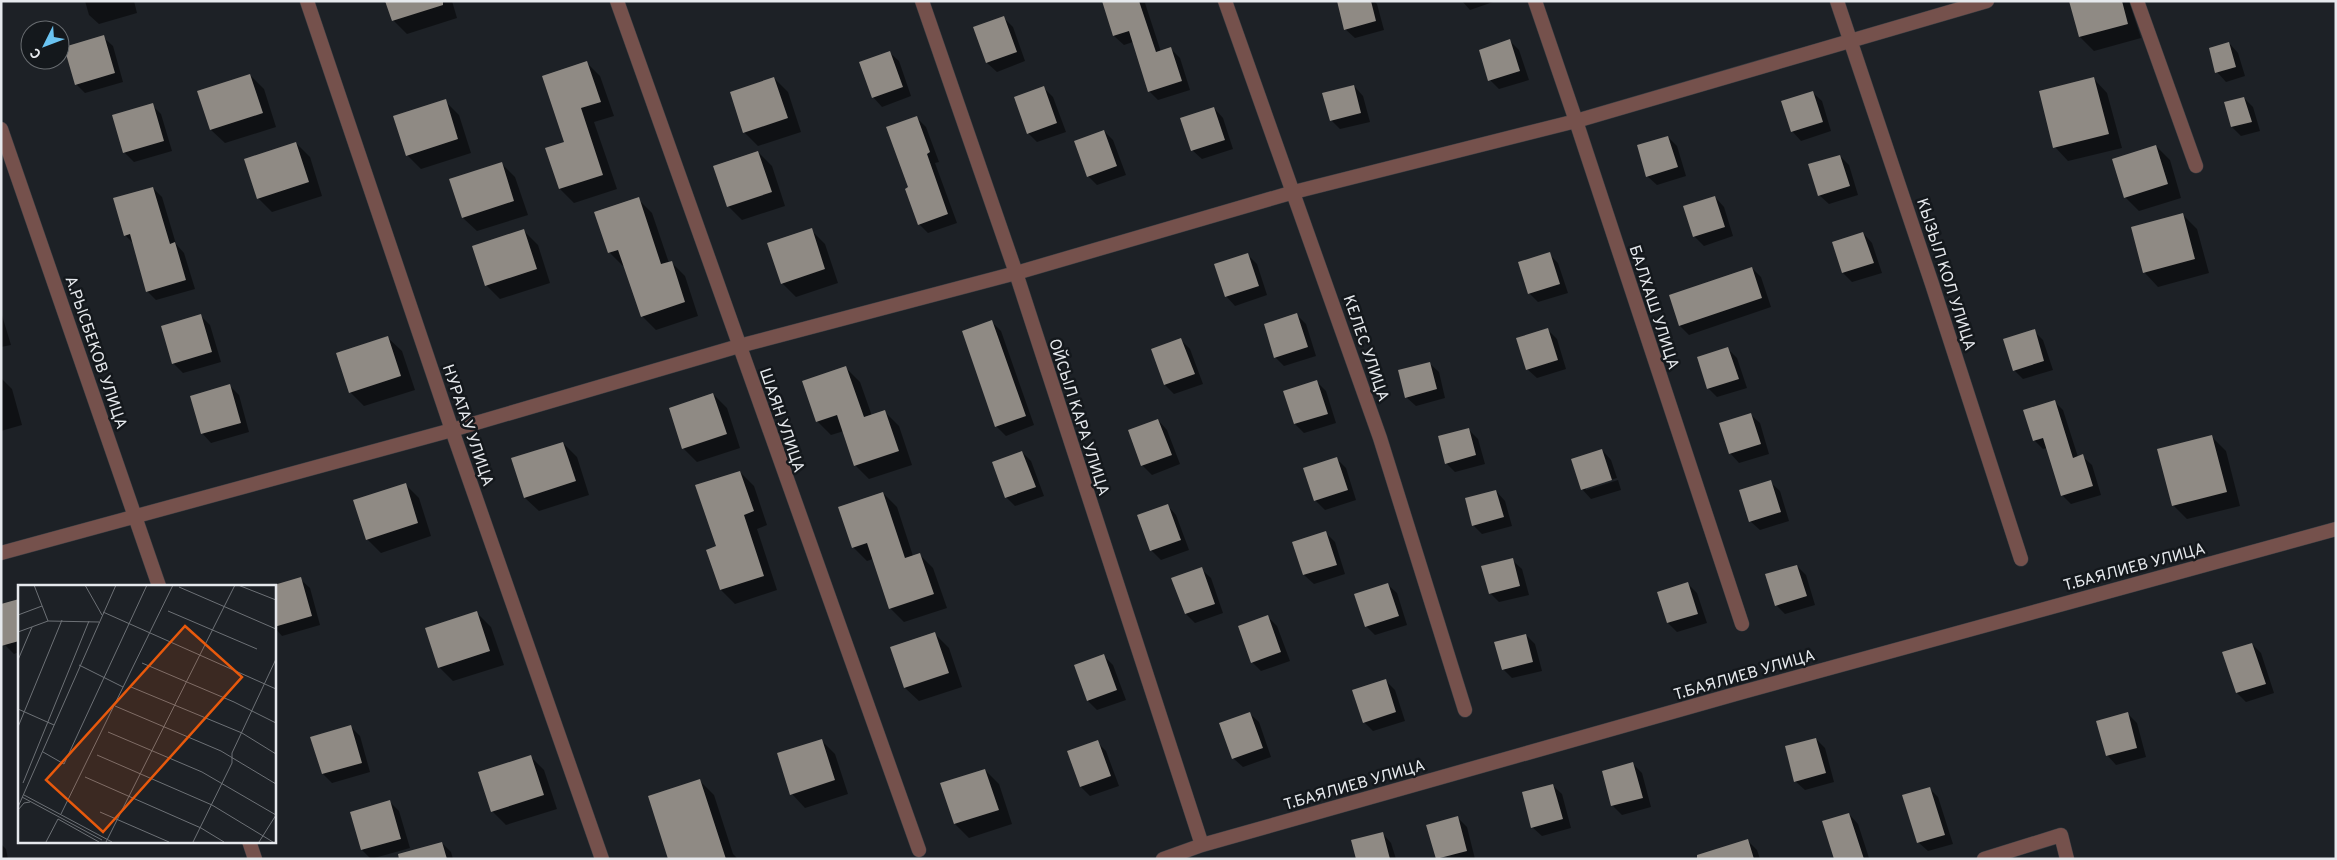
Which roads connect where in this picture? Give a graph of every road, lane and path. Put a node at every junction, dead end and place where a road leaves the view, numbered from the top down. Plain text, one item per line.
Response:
1 (307, 1) edge
2 (617, 1) edge
3 (922, 1) edge
4 (1225, 1) edge
5 (1535, 1) edge
6 (1837, 1) edge
7 (1987, 1) edge
8 (2137, 1) edge
9 (1850, 40) junction
10 (1576, 120) junction
11 (1, 129) edge
12 (2196, 166) dead end
13 (1294, 192) junction
14 (1016, 273) junction
15 (739, 346) junction
16 (452, 430) junction
17 (135, 517) junction
18 (2336, 529) edge
19 (1, 552) edge
20 (2021, 559) dead end
21 (159, 585) edge
22 (1742, 624) dead end
23 (1465, 710) dead end
24 (249, 842) edge
25 (1202, 845) junction
26 (919, 850) dead end
27 (255, 859) edge
28 (602, 859) edge
29 (1163, 859) edge
30 (1984, 859) edge
31 (2067, 859) edge

1 - 16 street, НУРАТАУ УЛИЦА
2 - 15 street, ШАЯН УЛИЦА
3 - 14 street, ОЙСЫЛ КАРА УЛИЦА
4 - 13 street, КЕЛЕС УЛИЦА
5 - 10 street, БАЛХАШ УЛИЦА
6 - 9 street, КЫЗЫЛ КОЛ УЛИЦА
7 - 9 street
8 - 12 street
9 - 10 street
9 - 20 street, КЫЗЫЛ КОЛ УЛИЦА
10 - 13 street
10 - 22 street, БАЛХАШ УЛИЦА
11 - 17 street, А.РЫСБЕКОВ УЛИЦА
13 - 14 street
13 - 23 street, КЕЛЕС УЛИЦА
14 - 15 street
14 - 25 street, ОЙСЫЛ КАРА УЛИЦА
15 - 16 street
15 - 26 street, ШАЯН УЛИЦА
16 - 17 street
16 - 28 street, НУРАТАУ УЛИЦА
17 - 19 street
17 - 21 street, А.РЫСБЕКОВ УЛИЦА
18 - 25 street, Т.БАЯЛИЕВ УЛИЦА
24 - 27 street
25 - 29 street, Т.БАЯЛИЕВ УЛИЦА
30 - 31 street

